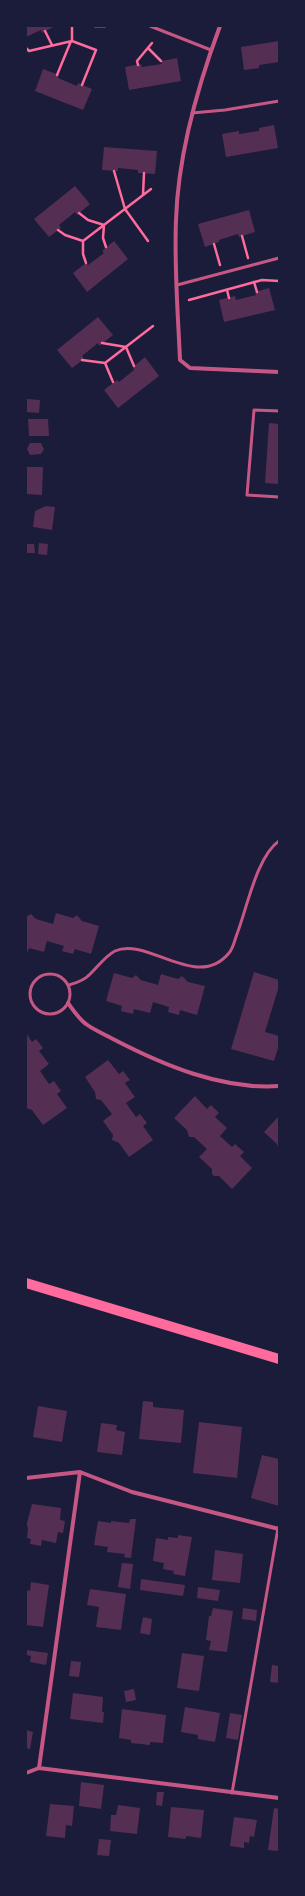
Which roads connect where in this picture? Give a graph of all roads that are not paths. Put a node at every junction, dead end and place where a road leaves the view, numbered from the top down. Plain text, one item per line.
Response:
1 (95, 26) edge
2 (106, 26) edge
3 (150, 26) edge
4 (220, 26) edge
5 (210, 50) junction
6 (279, 101) edge
7 (192, 112) junction
8 (279, 258) edge
9 (177, 285) junction
10 (279, 372) edge
11 (279, 411) edge
12 (279, 497) edge
13 (279, 841) edge
14 (69, 985) junction
15 (68, 1004) junction
16 (279, 1086) edge
17 (26, 1283) edge
18 (279, 1359) edge
19 (80, 1472) junction
20 (26, 1478) edge
21 (278, 1529) edge
22 (39, 1768) junction
23 (26, 1773) edge
24 (232, 1794) junction
25 (279, 1798) edge

1 - 2 lane
3 - 5 lane
4 - 5 street
5 - 7 street
6 - 7 lane
7 - 9 street
8 - 9 lane
9 - 10 street
11 - 12 lane
13 - 14 lane
14 - 15 lane
14 - 15 lane
15 - 16 street
17 - 18 main road
19 - 20 street
19 - 21 street
19 - 22 street
21 - 24 lane
22 - 23 street
22 - 24 street
24 - 25 street

